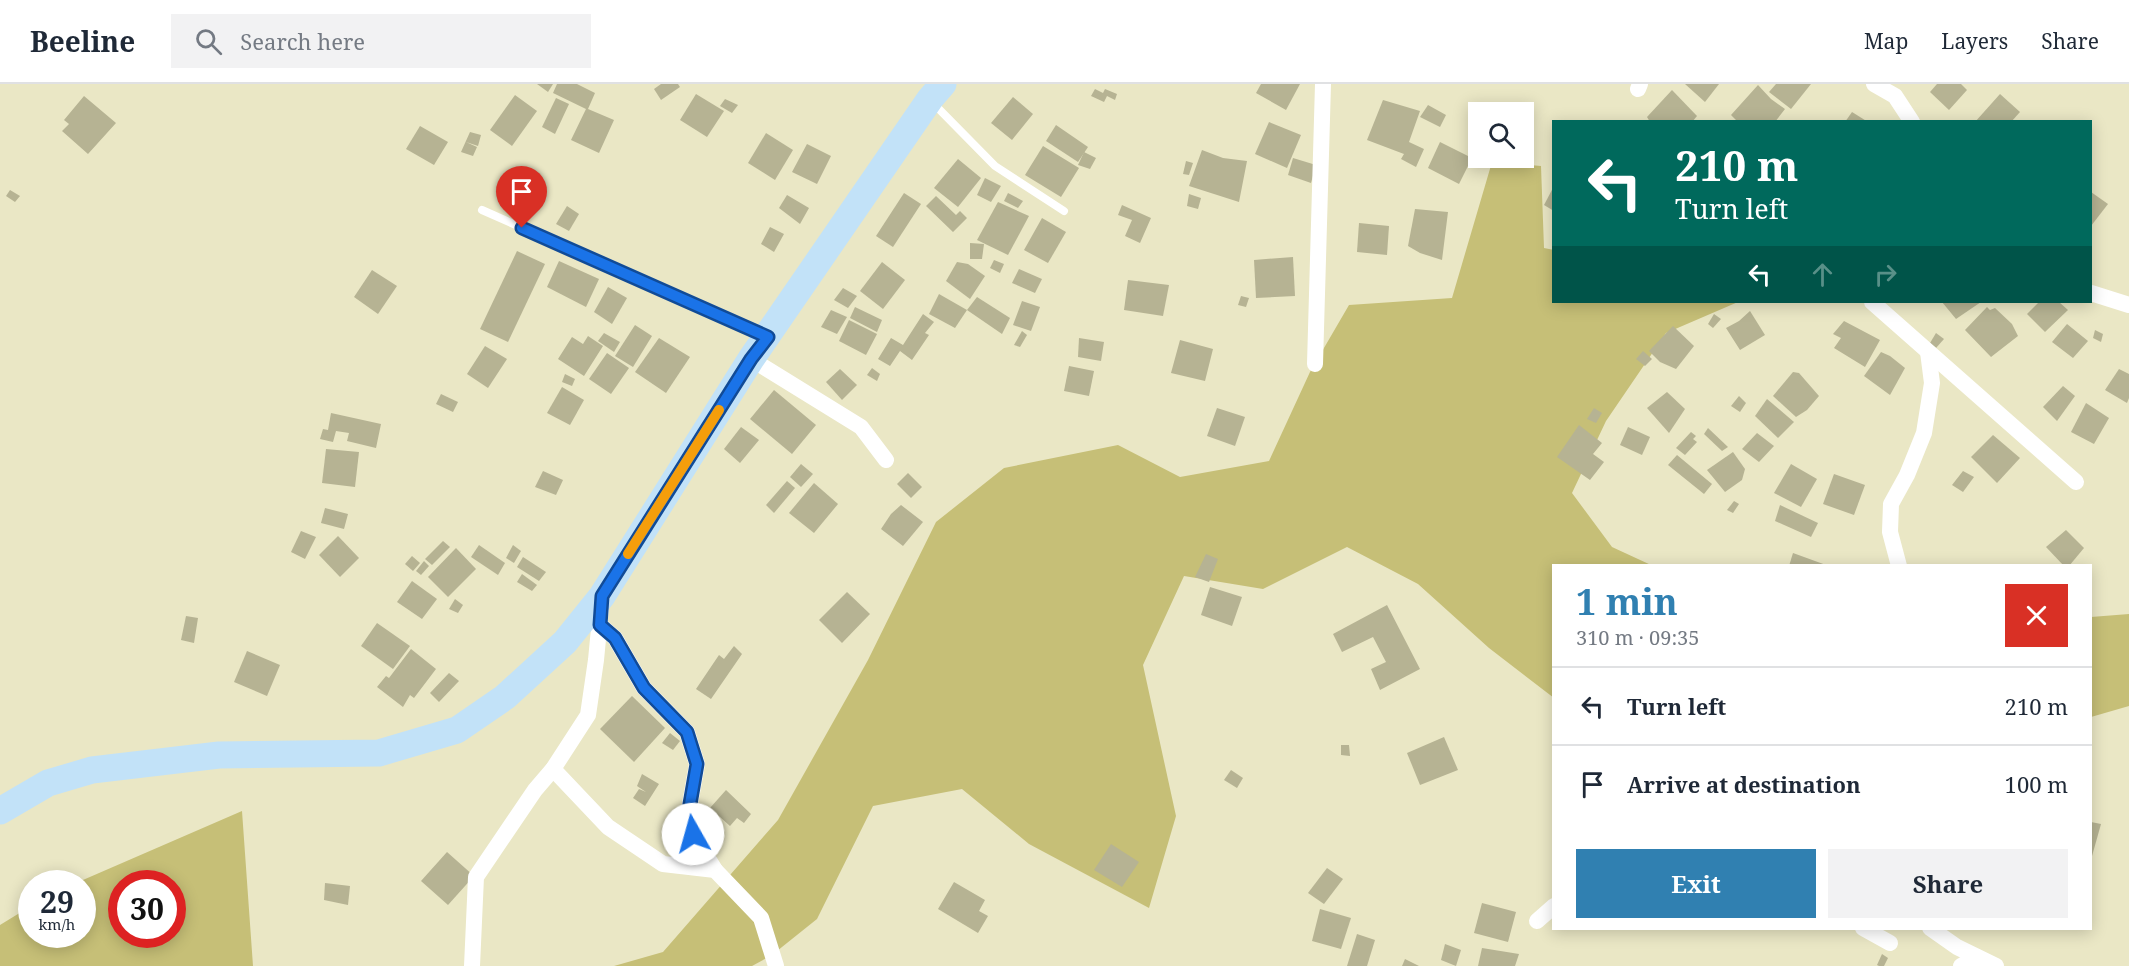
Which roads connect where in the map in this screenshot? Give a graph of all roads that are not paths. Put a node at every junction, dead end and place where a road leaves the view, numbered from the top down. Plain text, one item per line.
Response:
1 (1323, 84) edge
2 (1874, 84) edge
3 (935, 89) edge
4 (1911, 120) edge
5 (482, 210) dead end
6 (1064, 211) dead end
7 (2092, 293) edge
8 (1873, 303) edge
9 (2129, 305) edge
10 (768, 337) junction
11 (1928, 352) junction
12 (751, 359) junction
13 (1315, 364) dead end
14 (886, 460) dead end
15 (2076, 482) dead end
16 (1898, 564) edge
17 (602, 596) junction
18 (600, 625) junction
19 (553, 768) junction
20 (0, 811) edge
21 (715, 870) junction
22 (1552, 908) edge
23 (1537, 921) dead end
24 (1867, 930) edge
25 (1933, 930) edge
26 (1890, 943) dead end
27 (1977, 957) junction
28 (472, 966) edge
29 (776, 966) edge
30 (1961, 966) edge
31 (1996, 966) edge

1 - 13 street
2 - 4 street
3 - 6 lane
3 - 10 highway
5 - 10 lane
7 - 9 street
8 - 11 street
10 - 12 highway
11 - 15 street
11 - 16 street
12 - 14 street
12 - 17 highway
17 - 18 street
17 - 20 highway
18 - 19 street
18 - 21 street
19 - 21 street
19 - 28 street
21 - 29 street
22 - 23 street
24 - 26 street
25 - 27 street
27 - 30 street
27 - 31 street

